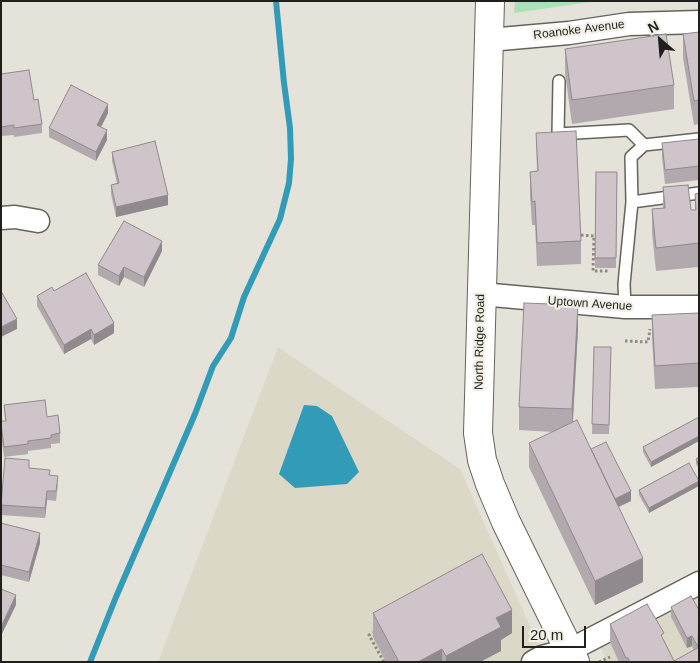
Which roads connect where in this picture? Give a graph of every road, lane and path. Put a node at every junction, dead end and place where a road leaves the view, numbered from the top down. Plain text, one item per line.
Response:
1 (490, 1) edge
2 (699, 22) edge
3 (488, 40) junction
4 (559, 81) dead end
5 (699, 139) edge
6 (644, 145) junction
7 (699, 194) edge
8 (632, 202) junction
9 (1, 218) edge
10 (38, 222) dead end
11 (581, 235) edge
12 (610, 277) dead end
13 (481, 294) junction
14 (699, 307) edge
15 (625, 308) junction
16 (650, 325) dead end
17 (625, 341) dead end
18 (699, 583) edge
19 (378, 630) edge
20 (572, 656) edge
21 (610, 657) dead end
22 (384, 662) edge
23 (533, 662) edge
24 (599, 662) edge

1 - 3 street, North Ridge Road
2 - 3 street, Roanoke Avenue
3 - 13 street, North Ridge Road
4 - 6 lane
5 - 6 lane
6 - 8 lane
7 - 8 lane
8 - 15 lane
9 - 10 street
11 - 12 path
13 - 15 street, Uptown Avenue
13 - 20 street, North Ridge Road
14 - 15 street, Uptown Avenue
16 - 17 path
18 - 20 street
19 - 22 path
20 - 23 street
21 - 24 path

